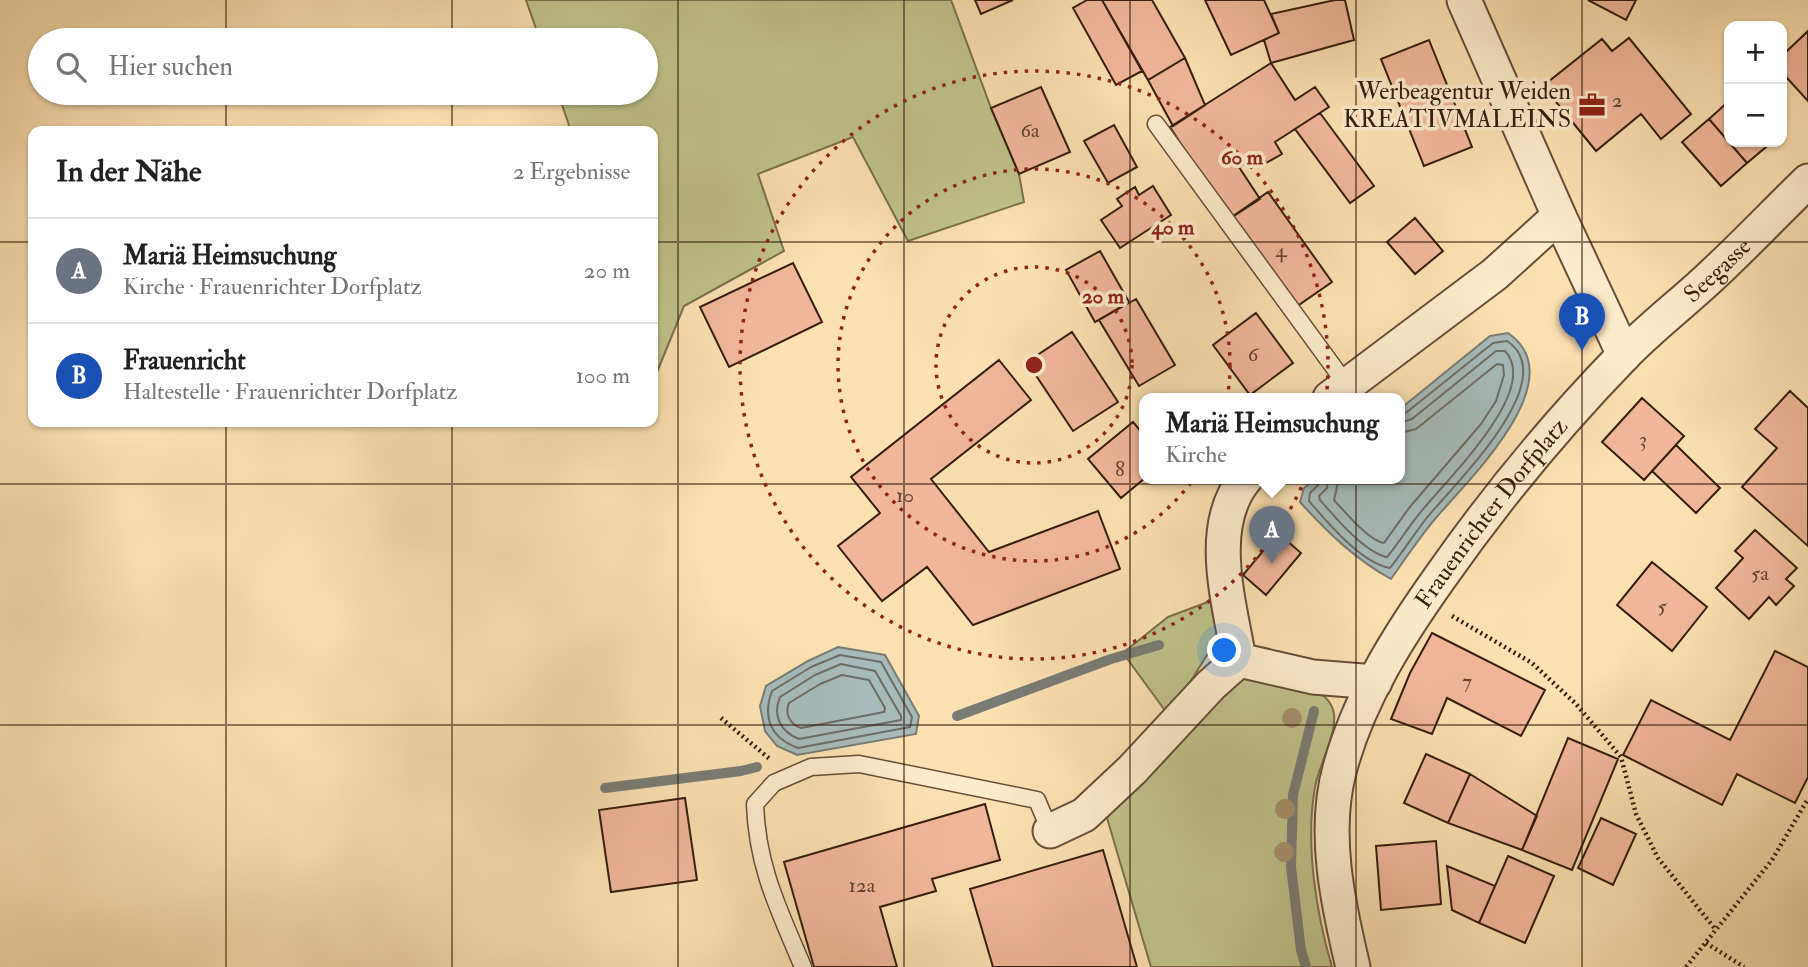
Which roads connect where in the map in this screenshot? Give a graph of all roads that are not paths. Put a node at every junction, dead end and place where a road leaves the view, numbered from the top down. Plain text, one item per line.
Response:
1 (1464, 0) edge
2 (1156, 124) dead end
3 (1808, 181) edge
4 (1559, 216) junction
5 (1624, 355) junction
6 (1338, 391) edge
7 (1242, 484) edge
8 (1239, 660) junction
9 (1375, 682) junction
10 (1050, 831) joint
11 (803, 967) edge
12 (1353, 967) edge

1 - 4 street
2 - 6 lane
3 - 5 street, Seegasse
4 - 5 street
4 - 6 street
5 - 9 street, Frauenrichter Dorfplatz
7 - 8 street
8 - 9 street
8 - 10 street
9 - 12 street, Frauenrichter Dorfplatz
10 - 11 lane

